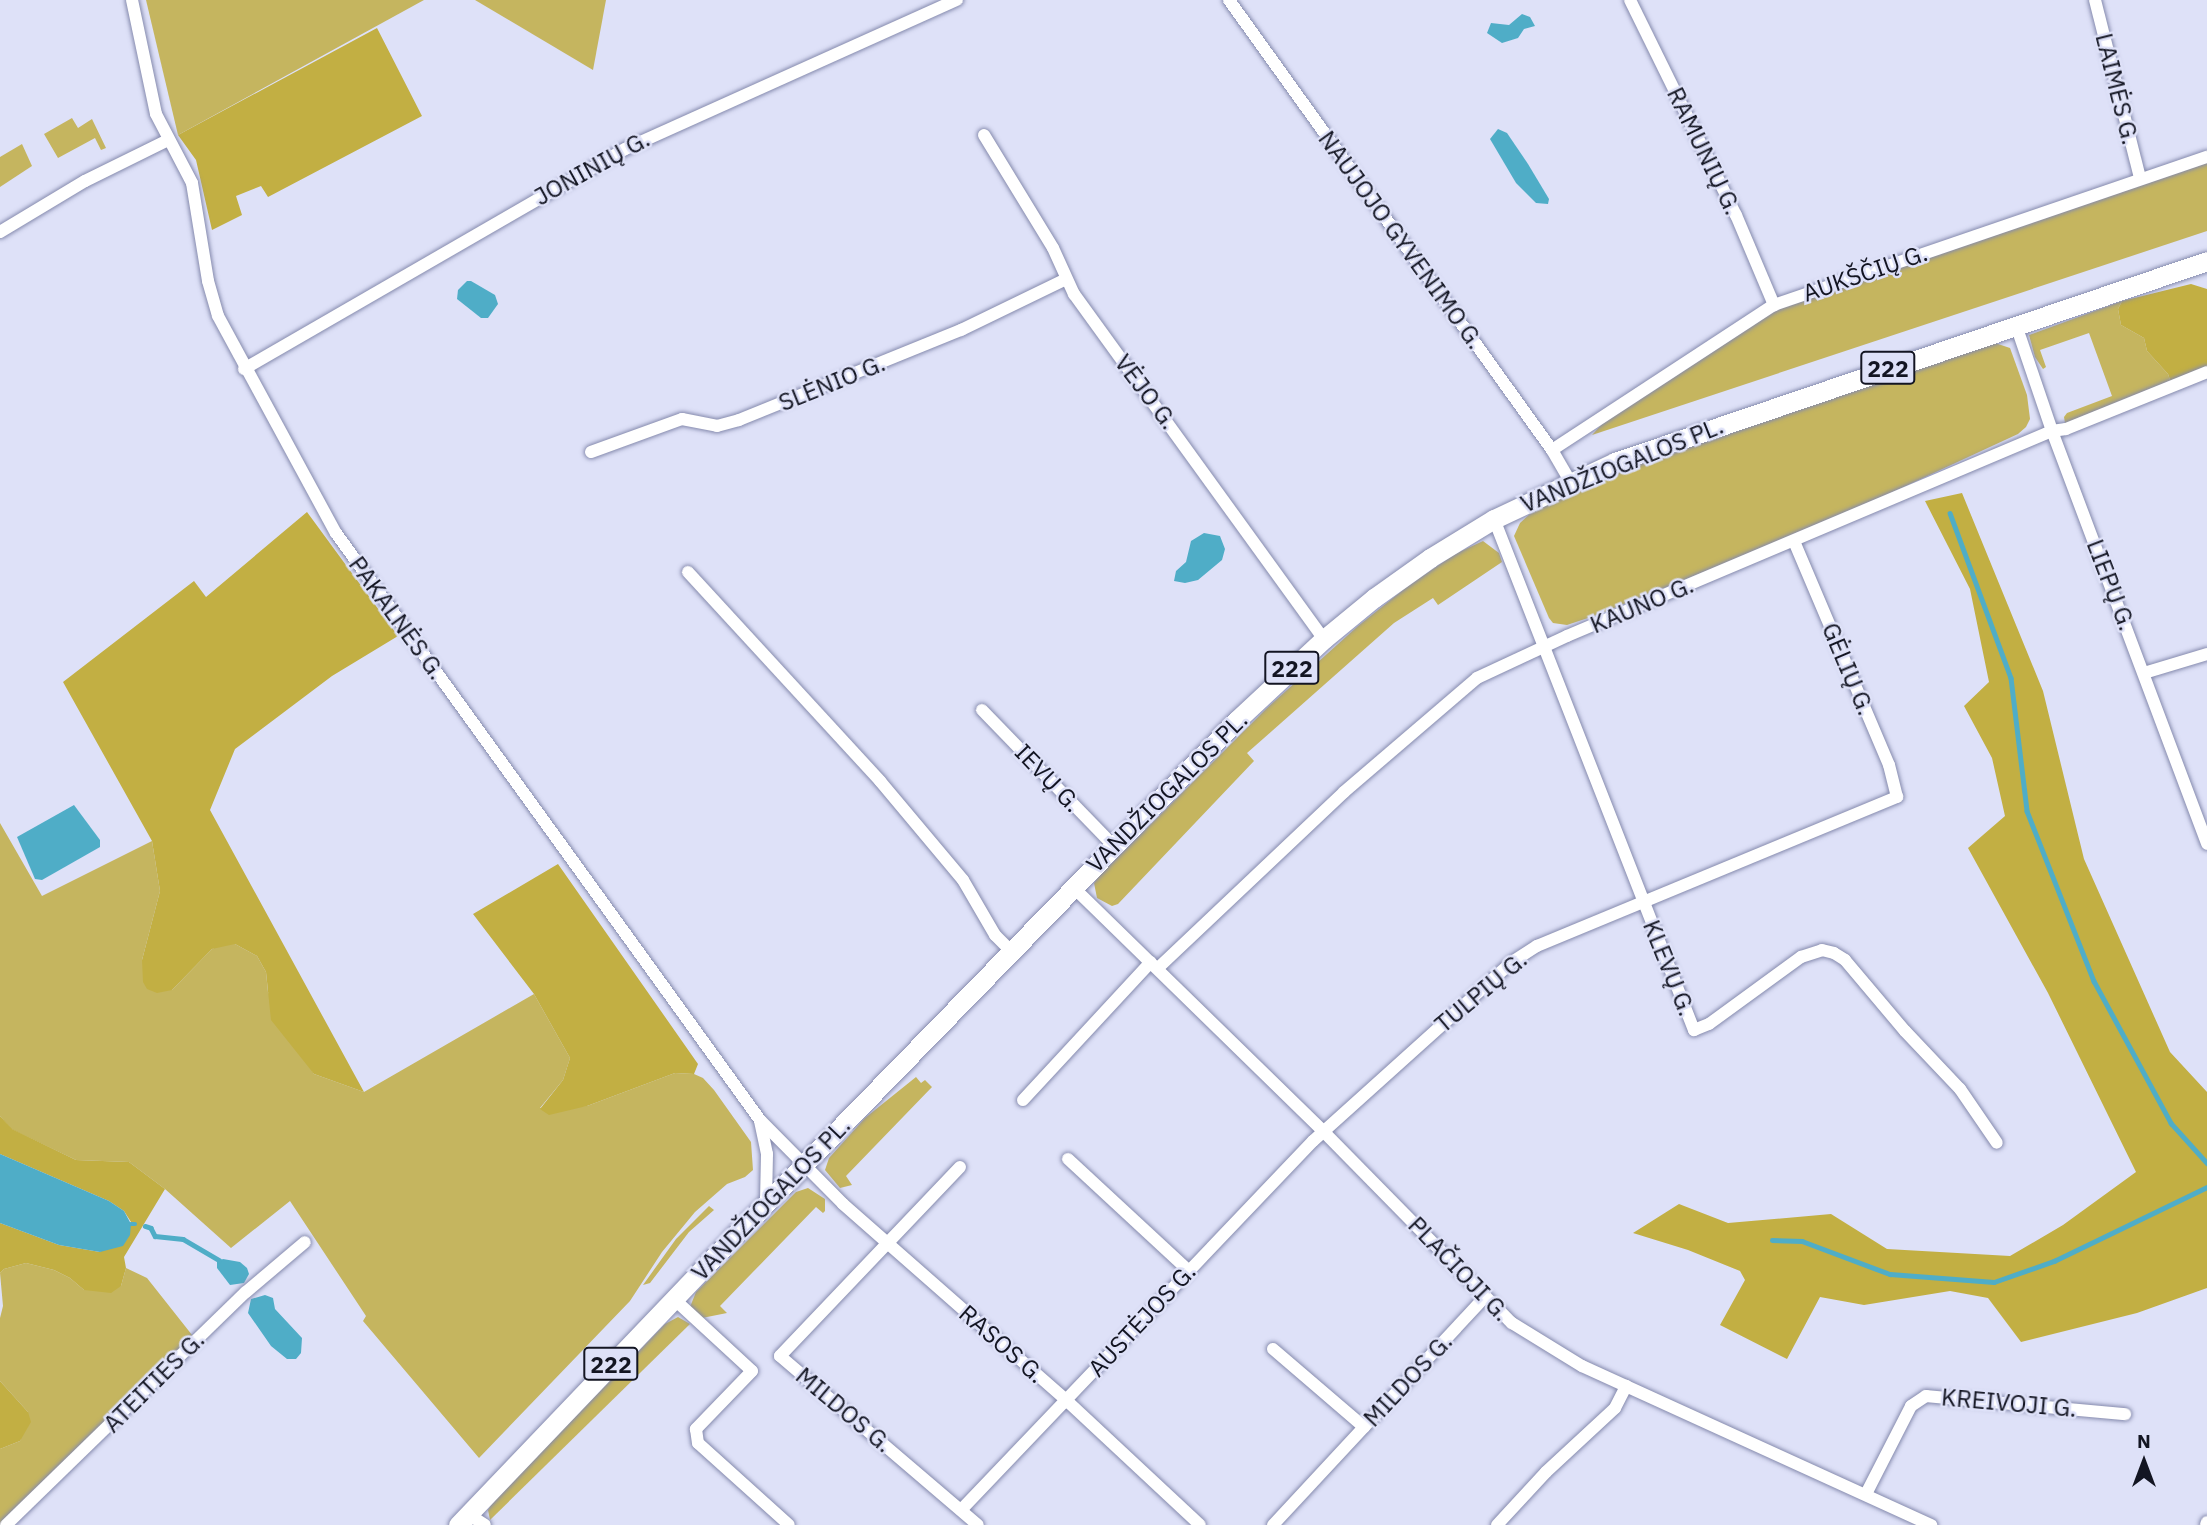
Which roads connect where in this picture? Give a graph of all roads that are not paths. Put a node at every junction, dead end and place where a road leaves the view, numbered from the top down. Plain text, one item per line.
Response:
1 (132, 0) edge
2 (957, 0) edge
3 (1229, 0) edge
4 (1630, 0) edge
5 (2095, 0) edge
6 (984, 135) dead end
7 (168, 140) junction
8 (2207, 157) edge
9 (2140, 178) junction
10 (0, 232) edge
11 (2207, 261) edge
12 (1066, 279) junction
13 (1774, 305) junction
14 (2016, 325) junction
15 (244, 369) junction
16 (2207, 372) edge
17 (2052, 431) junction
18 (1552, 450) junction
19 (591, 452) dead end
20 (1570, 481) junction
21 (1494, 519) junction
22 (1794, 541) junction
23 (688, 572) dead end
24 (1324, 639) junction
25 (1545, 646) junction
26 (2207, 654) edge
27 (2144, 673) junction
28 (982, 710) dead end
29 (1897, 797) joint
30 (2207, 844) edge
31 (1114, 846) junction
32 (1073, 887) junction
33 (1642, 902) junction
34 (1011, 951) junction
35 (1155, 965) junction
36 (1023, 1100) dead end
37 (760, 1120) junction
38 (1324, 1132) junction
39 (1997, 1143) dead end
40 (1068, 1159) dead end
41 (804, 1164) junction
42 (960, 1167) dead end
43 (766, 1205) junction
44 (305, 1242) dead end
45 (887, 1243) junction
46 (1189, 1271) junction
47 (1485, 1297) junction
48 (674, 1299) junction
49 (1273, 1349) dead end
50 (1626, 1386) junction
51 (1066, 1400) junction
52 (2125, 1414) dead end
53 (1364, 1427) junction
54 (1866, 1494) junction
55 (961, 1510) junction
56 (463, 1519) edge
57 (6, 1525) edge
58 (485, 1525) edge
59 (789, 1525) edge
60 (978, 1525) edge
61 (1200, 1525) edge
62 (1273, 1525) edge
63 (1497, 1525) edge
64 (1931, 1525) edge

1 - 7 street, PAKALNĖS G.
2 - 15 street, JONINIŲ G.
3 - 18 street, NAUJOJO GYVENIMO G.
4 - 13 street, RAMUNIŲ G.
5 - 9 street, LAIMĖS G.
6 - 12 street, VĖJO G.
7 - 10 street
7 - 15 street, PAKALNĖS G.
8 - 9 street, AUKŠČIŲ G.
9 - 13 street, AUKŠČIŲ G.
11 - 14 main road, VANDŽIOGALOS PL. / 222
12 - 19 street, SLĖNIO G.
12 - 24 street, VĖJO G.
13 - 18 street, AUKŠČIŲ G.
14 - 17 street, LIEPŲ G.
14 - 20 main road, VANDŽIOGALOS PL. / 222
15 - 37 street, PAKALNĖS G.
16 - 17 street, KAUNO G.
17 - 22 street, KAUNO G.
17 - 27 street, LIEPŲ G.
18 - 20 street, NAUJOJO GYVENIMO G.
20 - 21 main road, VANDŽIOGALOS PL. / 222
21 - 24 main road, VANDŽIOGALOS PL. / 222
21 - 25 street, KLEVŲ G.
22 - 25 street, KAUNO G.
22 - 29 street, GĖLIŲ G.
23 - 34 street
24 - 31 main road, VANDŽIOGALOS PL. / 222
25 - 33 street, KLEVŲ G.
25 - 35 street, KAUNO G.
26 - 27 street
27 - 30 street, LIEPŲ G.
28 - 31 street, IEVŲ G.
29 - 33 street, TULPIŲ G.
31 - 32 main road, VANDŽIOGALOS PL. / 222
32 - 34 main road, VANDŽIOGALOS PL. / 222
32 - 35 street, PLAČIOJI G.
33 - 38 street, TULPIŲ G.
33 - 39 street, KLEVŲ G.
34 - 41 main road, VANDŽIOGALOS PL. / 222
35 - 36 street
35 - 38 street, PLAČIOJI G.
37 - 41 street, PAKALNĖS G.
37 - 43 street
38 - 46 street, AUSTĖJOS G.
38 - 47 street, PLAČIOJI G.
40 - 46 street
41 - 43 main road, VANDŽIOGALOS PL. / 222
41 - 45 street, RASOS G.
42 - 45 street, MILDOS G.
43 - 48 main road, VANDŽIOGALOS PL. / 222
44 - 57 street, ATEITIES G.
45 - 51 street, RASOS G.
45 - 55 street, MILDOS G.
46 - 51 street, AUSTĖJOS G.
47 - 50 street, PLAČIOJI G.
47 - 53 street, MILDOS G.
48 - 56 main road, VANDŽIOGALOS PL. / 222
48 - 59 street
49 - 53 street
50 - 54 street, PLAČIOJI G.
50 - 63 street
51 - 55 street, AUSTĖJOS G.
51 - 61 street, RASOS G.
52 - 54 street, KREIVOJI G.
53 - 62 street, MILDOS G.
54 - 64 street, PLAČIOJI G.
55 - 60 street, MILDOS G.
56 - 58 street

